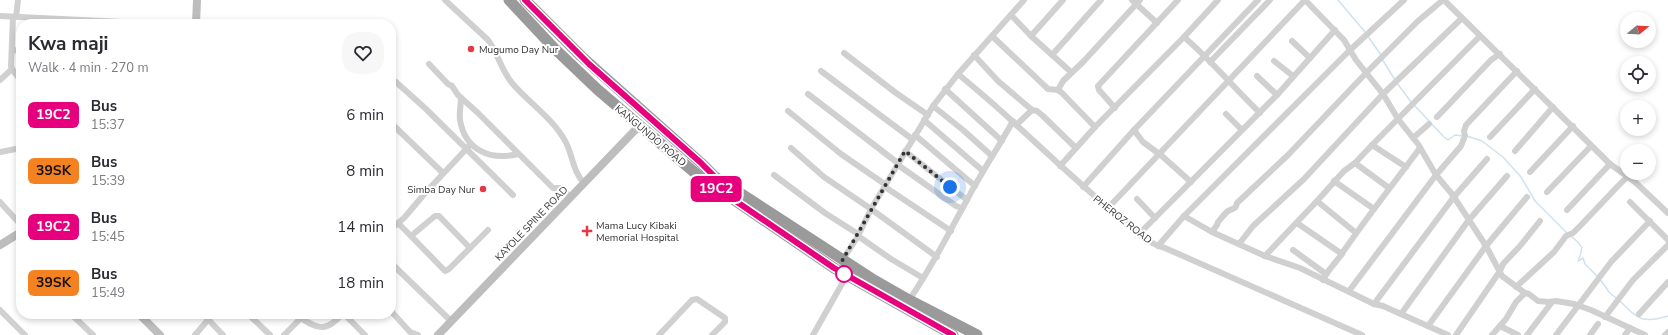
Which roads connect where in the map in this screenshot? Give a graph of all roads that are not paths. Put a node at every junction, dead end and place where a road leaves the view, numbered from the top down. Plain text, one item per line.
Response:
1 (18, 0) edge
2 (197, 0) edge
3 (444, 0) edge
4 (509, 0) edge
5 (525, 0) edge
6 (1024, 0) edge
7 (1063, 0) edge
8 (1101, 0) edge
9 (1178, 0) edge
10 (1218, 0) edge
11 (1258, 0) edge
12 (1270, 0) edge
13 (1305, 0) edge
14 (1404, 0) edge
15 (1444, 0) edge
16 (1136, 1) edge
17 (1011, 15) junction
18 (0, 16) edge
19 (14, 17) junction
20 (1462, 18) junction
21 (57, 19) edge
22 (196, 19) edge
23 (1157, 23) junction
24 (1335, 30) junction
25 (992, 36) junction
26 (1031, 36) junction
27 (1480, 36) junction
28 (1184, 37) junction
29 (1292, 42) dead end
30 (12, 50) junction
31 (16, 50) edge
32 (1349, 51) junction
33 (844, 53) dead end
34 (1500, 54) junction
35 (1052, 55) junction
36 (974, 56) junction
37 (1206, 56) junction
38 (1310, 58) junction
39 (1274, 61) dead end
40 (1210, 62) junction
41 (429, 64) dead end
42 (12, 69) junction
43 (821, 71) dead end
44 (1518, 71) junction
45 (1071, 72) junction
46 (1367, 72) junction
47 (16, 74) edge
48 (958, 74) junction
49 (1257, 76) dead end
50 (1293, 76) junction
51 (0, 80) edge
52 (1228, 81) junction
53 (396, 82) dead end
54 (945, 89) junction
55 (1536, 89) junction
56 (1058, 90) junction
57 (808, 94) dead end
58 (1383, 94) junction
59 (1277, 95) junction
60 (461, 98) junction
61 (933, 106) junction
62 (1553, 107) junction
63 (1115, 108) junction
64 (1032, 110) junction
65 (788, 112) dead end
66 (1260, 113) junction
67 (1226, 114) dead end
68 (926, 117) junction
69 (1437, 117) dead end
70 (1398, 119) junction
71 (1014, 123) junction
72 (1429, 124) dead end
73 (639, 126) junction
74 (1573, 126) junction
75 (1095, 127) junction
76 (396, 128) edge
77 (1134, 130) junction
78 (1242, 130) junction
79 (914, 137) junction
80 (1490, 137) dead end
81 (1413, 138) junction
82 (1002, 141) junction
83 (471, 144) junction
84 (1372, 145) junction
85 (1591, 146) junction
86 (792, 148) dead end
87 (1076, 148) junction
88 (1420, 148) junction
89 (16, 149) edge
90 (466, 149) junction
91 (905, 151) junction
92 (1514, 151) dead end
93 (0, 152) edge
94 (518, 154) junction
95 (1160, 154) junction
96 (992, 156) junction
97 (1487, 159) dead end
98 (1355, 163) junction
99 (898, 164) junction
100 (1610, 164) junction
101 (1060, 166) junction
102 (1406, 167) junction
103 (983, 171) junction
104 (1530, 172) dead end
105 (1620, 172) edge
106 (443, 173) junction
107 (774, 175) dead end
108 (1436, 175) junction
109 (1507, 176) dead end
110 (1625, 180) edge
111 (1631, 180) edge
112 (1334, 181) junction
113 (1191, 182) junction
114 (584, 183) junction
115 (886, 186) junction
116 (975, 186) junction
117 (1083, 187) junction
118 (1389, 188) junction
119 (1548, 192) dead end
120 (513, 195) dead end
121 (570, 197) junction
122 (1527, 197) dead end
123 (1453, 198) junction
124 (967, 200) junction
125 (1137, 200) dead end
126 (1317, 201) junction
127 (0, 202) edge
128 (1630, 202) dead end
129 (962, 208) junction
130 (1108, 208) junction
131 (871, 209) junction
132 (1374, 209) junction
133 (1567, 210) dead end
134 (1668, 213) edge
135 (1184, 216) junction
136 (1155, 218) junction
137 (16, 220) edge
138 (1468, 221) junction
139 (1540, 221) dead end
140 (1650, 221) junction
141 (1297, 223) junction
142 (398, 224) joint
143 (488, 230) dead end
144 (951, 231) junction
145 (1212, 232) junction
146 (1356, 233) junction
147 (1139, 234) junction
148 (16, 235) edge
149 (858, 235) junction
150 (411, 236) junction
151 (1668, 240) edge
152 (1239, 244) junction
153 (0, 245) edge
154 (1668, 245) edge
155 (1158, 246) junction
156 (1486, 246) junction
157 (470, 248) junction
158 (1293, 250) dead end
159 (1342, 254) junction
160 (1264, 256) junction
161 (937, 257) junction
162 (842, 261) junction
163 (396, 268) edge
164 (1500, 271) junction
165 (847, 275) junction
166 (1324, 277) junction
167 (923, 278) junction
168 (1668, 282) edge
169 (1516, 287) junction
170 (1349, 291) junction
171 (1525, 293) junction
172 (909, 300) junction
173 (1552, 302) junction
174 (1374, 304) junction
175 (1578, 306) junction
176 (0, 310) edge
177 (1401, 314) junction
178 (1639, 314) dead end
179 (396, 317) edge
180 (1605, 317) junction
181 (76, 319) edge
182 (144, 319) edge
183 (206, 319) edge
184 (210, 319) edge
185 (253, 319) edge
186 (298, 319) edge
187 (303, 319) edge
188 (338, 319) edge
189 (348, 319) edge
190 (451, 321) junction
191 (1598, 324) dead end
192 (1428, 326) junction
193 (1500, 326) junction
194 (326, 327) junction
195 (1630, 328) junction
196 (1668, 332) edge
197 (25, 335) edge
198 (93, 335) edge
199 (160, 335) edge
200 (195, 335) edge
201 (223, 335) edge
202 (270, 335) edge
203 (284, 335) edge
204 (320, 335) edge
205 (365, 335) edge
206 (418, 335) edge
207 (438, 335) edge
208 (659, 335) edge
209 (712, 335) edge
210 (813, 335) edge
211 (953, 335) edge
212 (977, 335) edge
213 (1362, 335) edge
214 (1448, 335) edge
215 (1456, 335) edge
216 (1492, 335) edge
217 (1518, 335) edge
218 (1527, 335) edge
219 (1556, 335) edge
220 (1590, 335) edge
221 (1625, 335) edge
222 (1645, 335) edge
223 (1665, 335) edge

1 - 19 street
2 - 22 main road
3 - 114 street
4 - 73 highway, KANGUNDO ROAD
5 - 162 highway, KANGUNDO ROAD
6 - 17 street
7 - 26 street
8 - 35 street
9 - 23 street
10 - 28 street
11 - 37 street
12 - 40 street
13 - 24 street
13 - 52 street
14 - 32 street
15 - 20 street
15 - 46 street
16 - 23 street
16 - 45 street
17 - 25 street
17 - 26 street
18 - 19 street
19 - 21 street
19 - 30 street
20 - 27 street
20 - 58 street
23 - 63 street
24 - 32 street
24 - 38 street
25 - 36 street
25 - 56 street
26 - 35 street
27 - 34 street
27 - 70 street
28 - 37 street
28 - 63 street
29 - 38 street
30 - 31 street
30 - 42 street
32 - 46 street
32 - 135 street
33 - 68 street
34 - 44 street
34 - 69 street
35 - 45 street
36 - 48 street
36 - 64 street
37 - 40 street
37 - 77 street
38 - 50 street
39 - 50 street
40 - 52 street
41 - 60 street
42 - 47 street
42 - 51 street
43 - 79 street
44 - 55 street
44 - 108 street
45 - 56 street
46 - 58 street
46 - 145 street
48 - 54 street
48 - 71 street, PHEROZ ROAD
49 - 59 street
50 - 59 street
52 - 66 street
52 - 95 street
53 - 90 street
54 - 61 street
54 - 82 street
55 - 62 street
55 - 80 street
56 - 75 street
57 - 99 street
58 - 70 street
58 - 152 street
59 - 66 street
60 - 83 street
60 - 94 street
61 - 68 street
61 - 96 street
62 - 74 street
62 - 92 street
63 - 75 street
64 - 71 street
64 - 87 street
65 - 115 street
66 - 78 street
67 - 78 street
68 - 79 street
68 - 103 street
70 - 81 street
70 - 84 street
71 - 82 street
71 - 101 street, PHEROZ ROAD
72 - 81 street
73 - 114 main road, KAYOLE SPINE ROAD
73 - 165 highway, KANGUNDO ROAD
74 - 85 street
74 - 104 street
75 - 87 street
76 - 106 street
77 - 95 street
77 - 117 street
78 - 113 street
79 - 91 street
79 - 116 street
81 - 88 street
82 - 96 street
83 - 90 street
83 - 94 street
84 - 98 street
84 - 102 street
85 - 100 street
85 - 119 street
86 - 131 street
87 - 101 street
88 - 102 street
88 - 108 street
89 - 93 street
90 - 106 street
90 - 120 street
91 - 99 street
91 - 124 street
94 - 121 street
95 - 113 street
95 - 130 street
96 - 103 street
97 - 123 street
98 - 112 street
98 - 118 street
99 - 115 street
99 - 129 street
100 - 105 street
100 - 133 street
101 - 117 street, PHEROZ ROAD
102 - 118 street
103 - 116 street
106 - 142 street
107 - 149 street
108 - 123 street
108 - 170 street
109 - 138 street
110 - 169 street
111 - 134 street
112 - 126 street
112 - 132 street
113 - 136 street
114 - 121 main road, KAYOLE SPINE ROAD
115 - 131 street
115 - 144 street
116 - 124 street
117 - 130 street, PHEROZ ROAD
118 - 132 street
121 - 190 main road, KAYOLE SPINE ROAD
122 - 156 street
123 - 138 street
123 - 174 street
124 - 129 street
125 - 136 street
126 - 141 street
126 - 146 street
127 - 137 street
128 - 140 street
129 - 144 street
130 - 147 street, PHEROZ ROAD
131 - 149 street
131 - 161 street
132 - 146 street
135 - 145 street
135 - 155 street
136 - 147 street
138 - 156 street
138 - 177 street
139 - 164 street
140 - 151 street
140 - 175 street
141 - 159 street
141 - 160 street
142 - 150 street
143 - 157 street
144 - 161 street
145 - 152 street
146 - 159 street
147 - 155 street, PHEROZ ROAD
148 - 153 main road
149 - 162 street
149 - 167 street
150 - 157 street
150 - 157 street
152 - 160 street
154 - 180 street
155 - 213 street, PHEROZ ROAD
156 - 164 street
156 - 192 street
158 - 166 street
159 - 166 street
160 - 166 street
161 - 167 street
162 - 172 highway, KANGUNDO ROAD
163 - 190 street
164 - 169 street
164 - 215 street
165 - 210 street
165 - 211 highway, KANGUNDO ROAD
166 - 170 street
167 - 172 street
168 - 178 street
169 - 171 street
170 - 174 street
171 - 173 street
171 - 193 street
172 - 212 highway, KANGUNDO ROAD
173 - 175 street
173 - 218 street
174 - 177 street
175 - 180 street
175 - 219 street
176 - 197 street
177 - 192 street
179 - 206 street
180 - 195 street
181 - 198 street
182 - 199 main road
183 - 200 street
184 - 201 street
185 - 202 street
186 - 203 street
187 - 194 street
188 - 194 street
189 - 205 street
190 - 207 main road, KAYOLE SPINE ROAD
191 - 220 street
192 - 214 street
193 - 216 street
193 - 217 street
194 - 204 street
195 - 221 street
195 - 222 street
196 - 223 street
208 - 209 street

